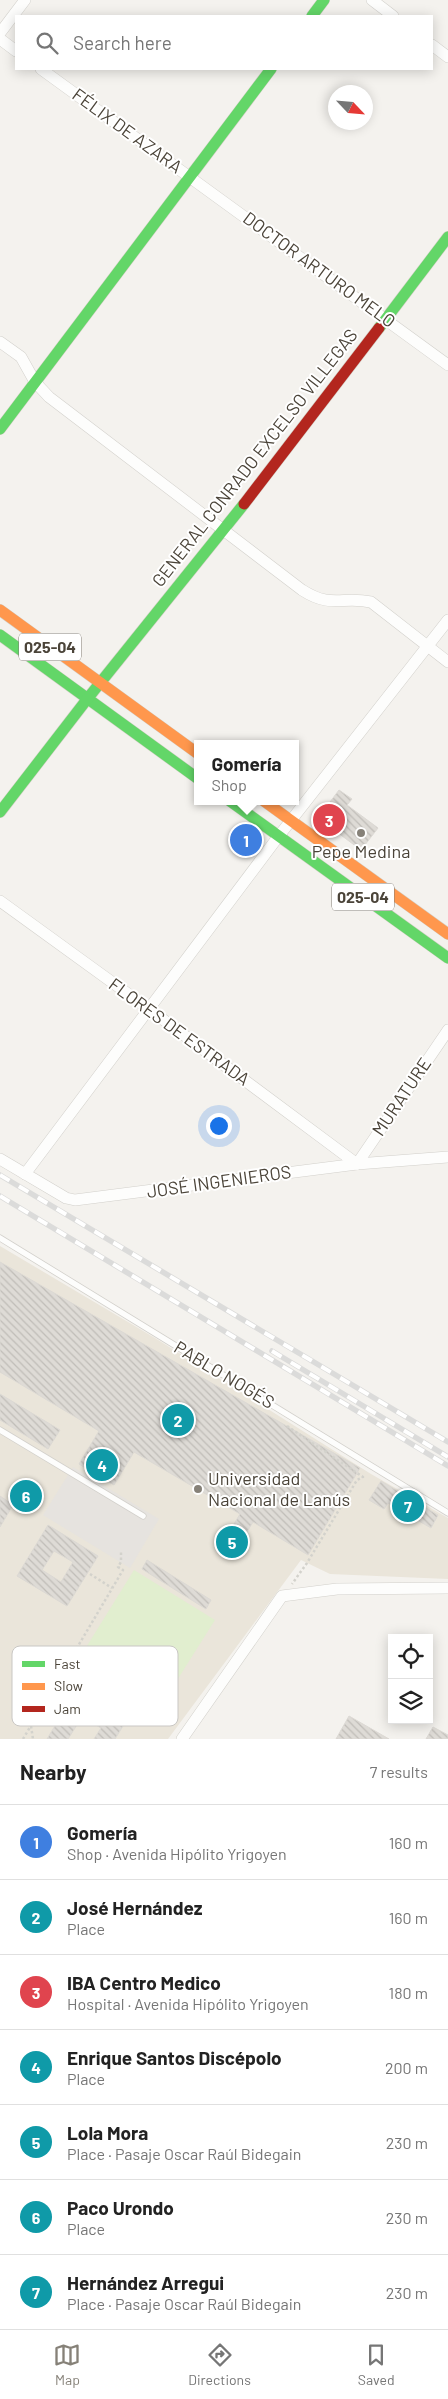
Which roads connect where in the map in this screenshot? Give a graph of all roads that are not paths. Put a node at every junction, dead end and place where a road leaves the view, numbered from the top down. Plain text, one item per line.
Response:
1 (25, 0) edge
2 (324, 0) edge
3 (372, 0) edge
4 (313, 15) edge
5 (392, 15) edge
6 (0, 34) edge
7 (0, 39) edge
8 (433, 46) edge
9 (15, 50) edge
10 (448, 57) edge
11 (42, 70) edge
12 (270, 70) edge
13 (189, 176) junction
14 (448, 237) edge
15 (384, 318) junction
16 (0, 342) edge
17 (448, 365) edge
18 (35, 382) junction
19 (0, 429) edge
20 (224, 530) junction
21 (0, 610) edge
22 (448, 620) edge
23 (0, 635) edge
24 (428, 646) junction
25 (448, 662) edge
26 (101, 683) junction
27 (88, 698) junction
28 (194, 751) edge
29 (194, 776) edge
30 (235, 805) edge
31 (269, 805) edge
32 (0, 812) edge
33 (291, 821) junction
34 (278, 836) junction
35 (0, 901) edge
36 (448, 934) edge
37 (448, 958) edge
38 (149, 1009) junction
39 (448, 1030) edge
40 (448, 1157) edge
41 (0, 1159) edge
42 (357, 1164) junction
43 (25, 1174) junction
44 (0, 1238) edge
45 (0, 1430) edge
46 (448, 1513) edge
47 (143, 1516) dead end
48 (448, 1588) edge
49 (182, 1739) edge

1 - 6 street
2 - 4 main road
3 - 5 street
7 - 9 street
8 - 10 street
11 - 13 street, FÉLIX DE AZARA
12 - 13 main road
13 - 15 street, DOCTOR ARTURO MELO
13 - 18 main road
14 - 15 main road, GENERAL CONRADO EXCELSO VILLEGAS
15 - 17 street, DOCTOR ARTURO MELO
15 - 20 main road, GENERAL CONRADO EXCELSO VILLEGAS
16 - 18 street
18 - 19 main road
18 - 20 street
20 - 24 street
20 - 26 main road, GENERAL CONRADO EXCELSO VILLEGAS
21 - 26 main road, 025-04
22 - 24 street
23 - 27 main road, 025-04
24 - 25 street
24 - 33 street
26 - 27 main road, GENERAL CONRADO EXCELSO VILLEGAS
26 - 28 main road, 025-04
27 - 29 main road, 025-04
27 - 32 main road, GENERAL CONRADO EXCELSO VILLEGAS
30 - 34 main road, 025-04
31 - 33 main road, 025-04
33 - 34 street
33 - 36 main road, 025-04
34 - 37 main road, 025-04
34 - 38 street
35 - 38 street, FLORES DE ESTRADA
38 - 42 street, FLORES DE ESTRADA
38 - 43 street
39 - 42 street, MURATURE
40 - 42 street, JOSÉ INGENIEROS
41 - 43 street, JOSÉ INGENIEROS
42 - 43 street, JOSÉ INGENIEROS
44 - 46 lane, PABLO NOGÉS
45 - 47 lane
48 - 49 street

